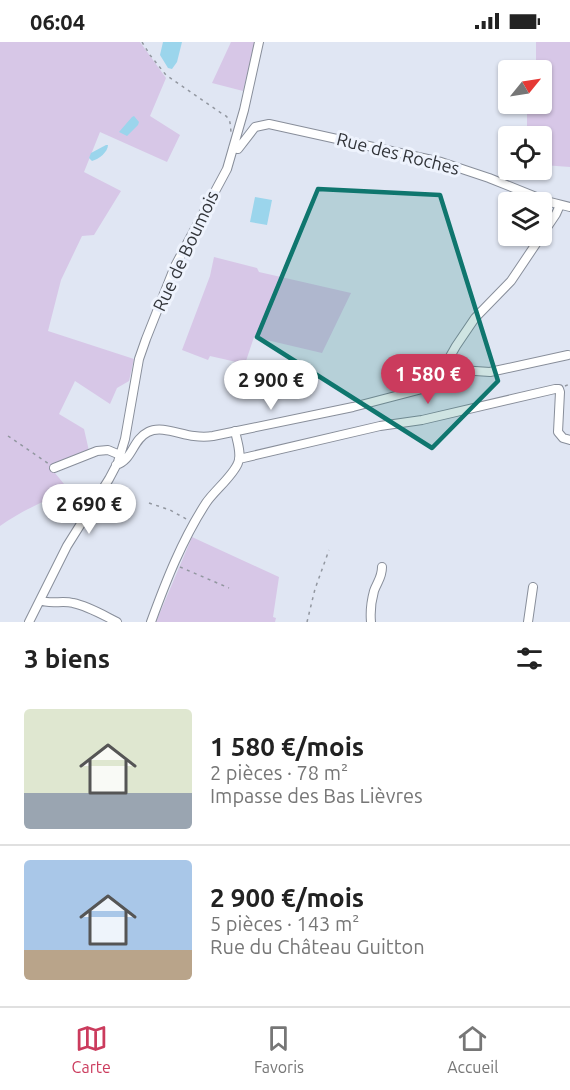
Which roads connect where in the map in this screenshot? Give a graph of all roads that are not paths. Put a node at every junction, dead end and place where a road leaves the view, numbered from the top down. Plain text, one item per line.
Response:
1 (259, 42) edge
2 (234, 147) junction
3 (560, 205) junction
4 (570, 207) edge
5 (568, 355) edge
6 (446, 365) junction
7 (236, 431) junction
8 (570, 440) edge
9 (239, 459) junction
10 (118, 461) junction
11 (54, 468) road end
12 (382, 567) dead end
13 (532, 587) dead end
14 (40, 600) junction
15 (29, 622) edge
16 (117, 622) edge
17 (152, 622) edge
18 (371, 622) edge
19 (528, 622) edge

1 - 2 street, Rue de Boumois
2 - 3 street, Rue des Roches
2 - 10 street, Rue de Boumois
3 - 4 street, Rue des Roches
3 - 6 street
5 - 6 street
6 - 7 street
7 - 9 street
7 - 10 street
8 - 9 street
9 - 17 street
10 - 11 street
10 - 14 street
12 - 18 street
13 - 19 street
14 - 15 street
14 - 16 street

